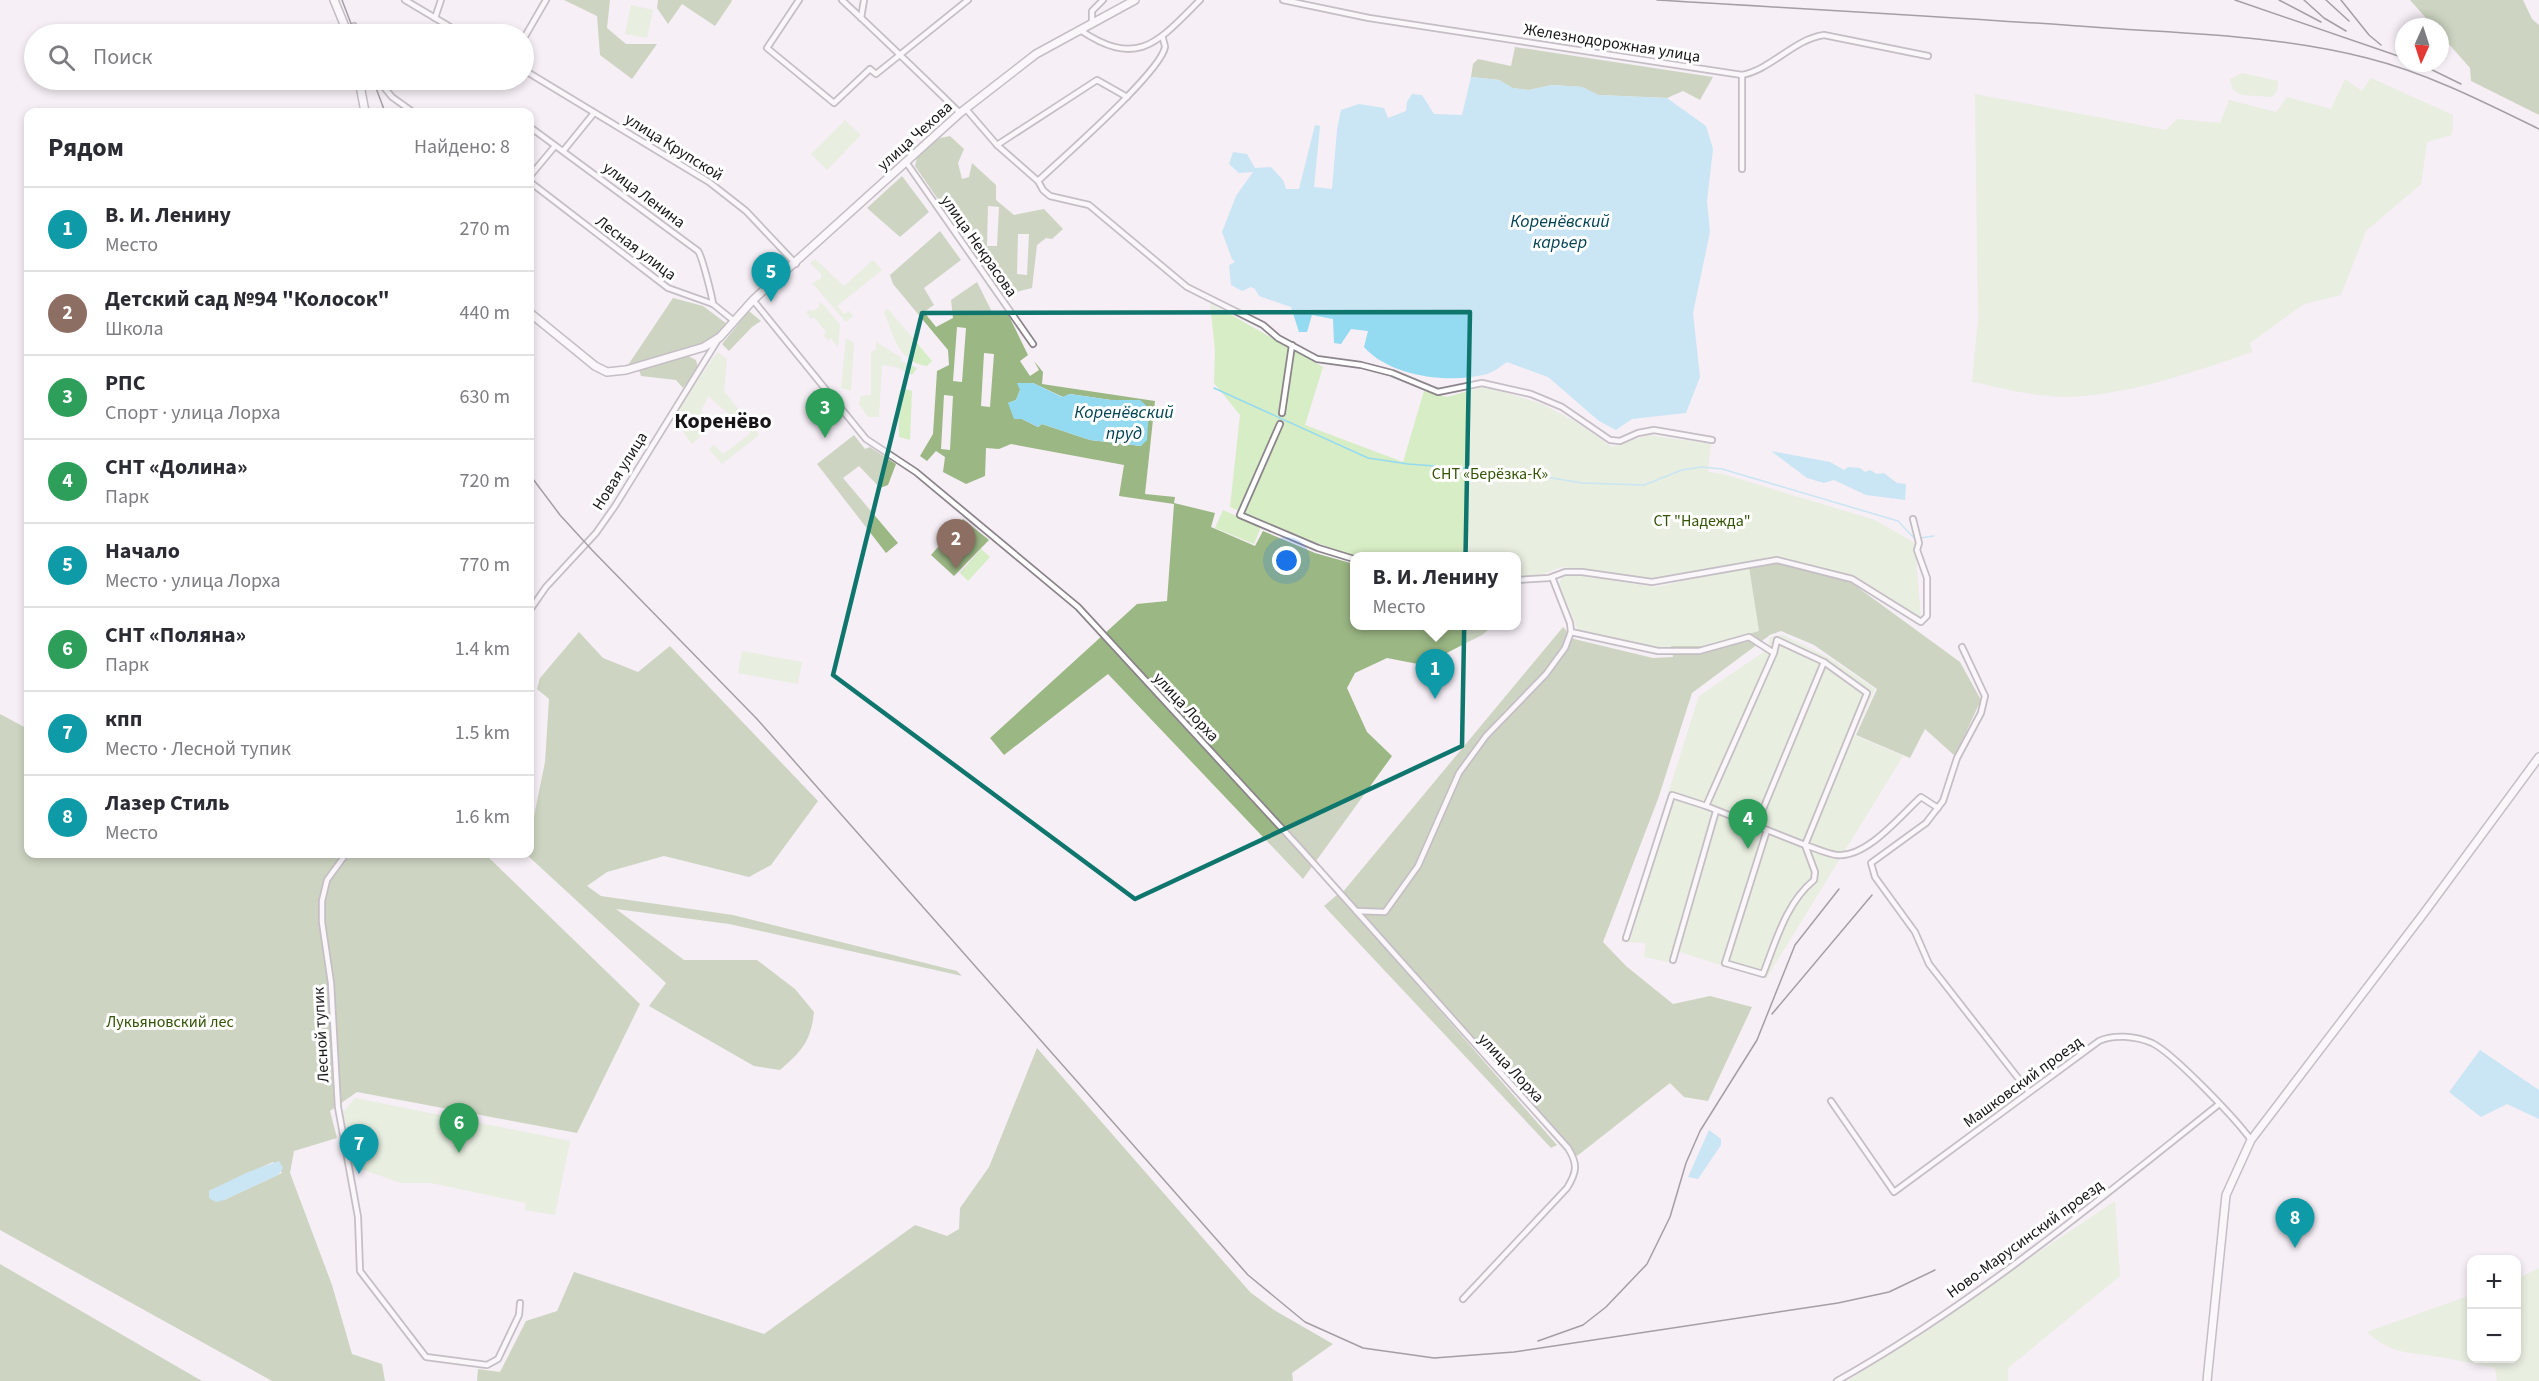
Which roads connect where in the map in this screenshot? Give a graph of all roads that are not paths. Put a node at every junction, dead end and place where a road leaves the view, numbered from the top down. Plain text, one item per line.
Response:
1 (334, 0) edge
2 (405, 0) edge
3 (441, 0) edge
4 (546, 0) edge
5 (799, 0) edge
6 (842, 0) edge
7 (864, 0) edge
8 (968, 0) edge
9 (1103, 0) edge
10 (1135, 0) edge
11 (1200, 0) edge
12 (1283, 0) edge
13 (435, 18) junction
14 (861, 18) junction
15 (344, 24) edge
16 (445, 24) edge
17 (532, 24) edge
18 (1092, 24) junction
19 (1080, 30) junction
20 (1163, 38) junction
21 (898, 53) junction
22 (1928, 56) dead end
23 (1742, 75) junction
24 (534, 76) edge
25 (361, 90) edge
26 (386, 90) edge
27 (1127, 97) junction
28 (364, 108) edge
29 (407, 108) edge
30 (963, 111) junction
31 (594, 113) junction
32 (534, 130) edge
33 (997, 145) junction
34 (555, 146) junction
35 (564, 150) junction
36 (906, 161) junction
37 (1742, 169) dead end
38 (534, 171) edge
39 (1038, 181) junction
40 (534, 185) edge
41 (796, 264) junction
42 (753, 300) junction
43 (713, 304) junction
44 (534, 316) edge
45 (734, 321) junction
46 (1033, 344) dead end
47 (1292, 345) junction
48 (707, 351) junction
49 (1282, 413) dead end
50 (1281, 424) dead end
51 (1712, 440) dead end
52 (1913, 519) dead end
53 (1350, 558) edge
54 (1552, 577) junction
55 (1521, 580) edge
56 (534, 604) edge
57 (1571, 632) junction
58 (1962, 647) dead end
59 (1774, 653) junction
60 (1824, 662) junction
61 (2539, 757) edge
62 (1706, 806) junction
63 (1938, 808) junction
64 (1716, 811) junction
65 (1756, 826) junction
66 (1767, 830) junction
67 (1805, 845) junction
68 (343, 858) edge
69 (1356, 911) junction
70 (1626, 938) dead end
71 (1673, 960) dead end
72 (2029, 1092) junction
73 (1831, 1101) dead end
74 (2218, 1105) junction
75 (2251, 1140) junction
76 (1463, 1299) dead end
77 (520, 1303) dead end
78 (1837, 1381) edge
79 (2207, 1381) edge

1 - 15 main road
2 - 13 street
3 - 13 street
4 - 17 street
5 - 21 street
6 - 14 street
7 - 14 street
8 - 21 street
9 - 18 street
10 - 18 main road, улица Чехова
11 - 20 street
12 - 23 street, Железнодорожная улица
13 - 16 street
14 - 21 street
18 - 19 main road, улица Чехова
19 - 20 street
19 - 30 main road, улица Чехова
20 - 27 street
21 - 30 street
22 - 23 street
23 - 37 street
24 - 31 street, улица Крупской
25 - 28 main road
26 - 29 street
27 - 33 street
27 - 39 street
30 - 33 street
30 - 36 main road, улица Чехова
31 - 35 street
31 - 41 street, улица Крупской
32 - 34 street, улица Ленина
33 - 39 street
34 - 35 street, улица Ленина
34 - 38 street
35 - 43 street, улица Ленина
36 - 41 main road, улица Чехова
36 - 46 street, улица Некрасова
39 - 47 street
40 - 43 street, Лесная улица
41 - 42 main road, улица Чехова
42 - 45 main road, улица Чехова
42 - 69 street, улица Лорха
43 - 45 street, Лесная улица
44 - 48 main road, Новая улица
45 - 48 main road, Новая улица
47 - 49 street
47 - 51 street
48 - 56 street, Новая улица
50 - 53 street
52 - 54 street
54 - 55 street
54 - 57 street
57 - 59 street
57 - 69 street
58 - 63 street
59 - 60 street
59 - 62 street
60 - 65 street
60 - 67 street
61 - 75 main road
62 - 64 street
62 - 70 street
63 - 67 street
63 - 72 street
64 - 65 street
64 - 71 street
65 - 66 street
66 - 67 street
66 - 67 street
68 - 77 street, Лесной тупик
69 - 76 street, улица Лорха
72 - 73 street, Машковский проезд
72 - 74 street, Машковский проезд
74 - 75 street, Машковский проезд
74 - 78 street, Ново-Марусинский проезд
75 - 79 main road

